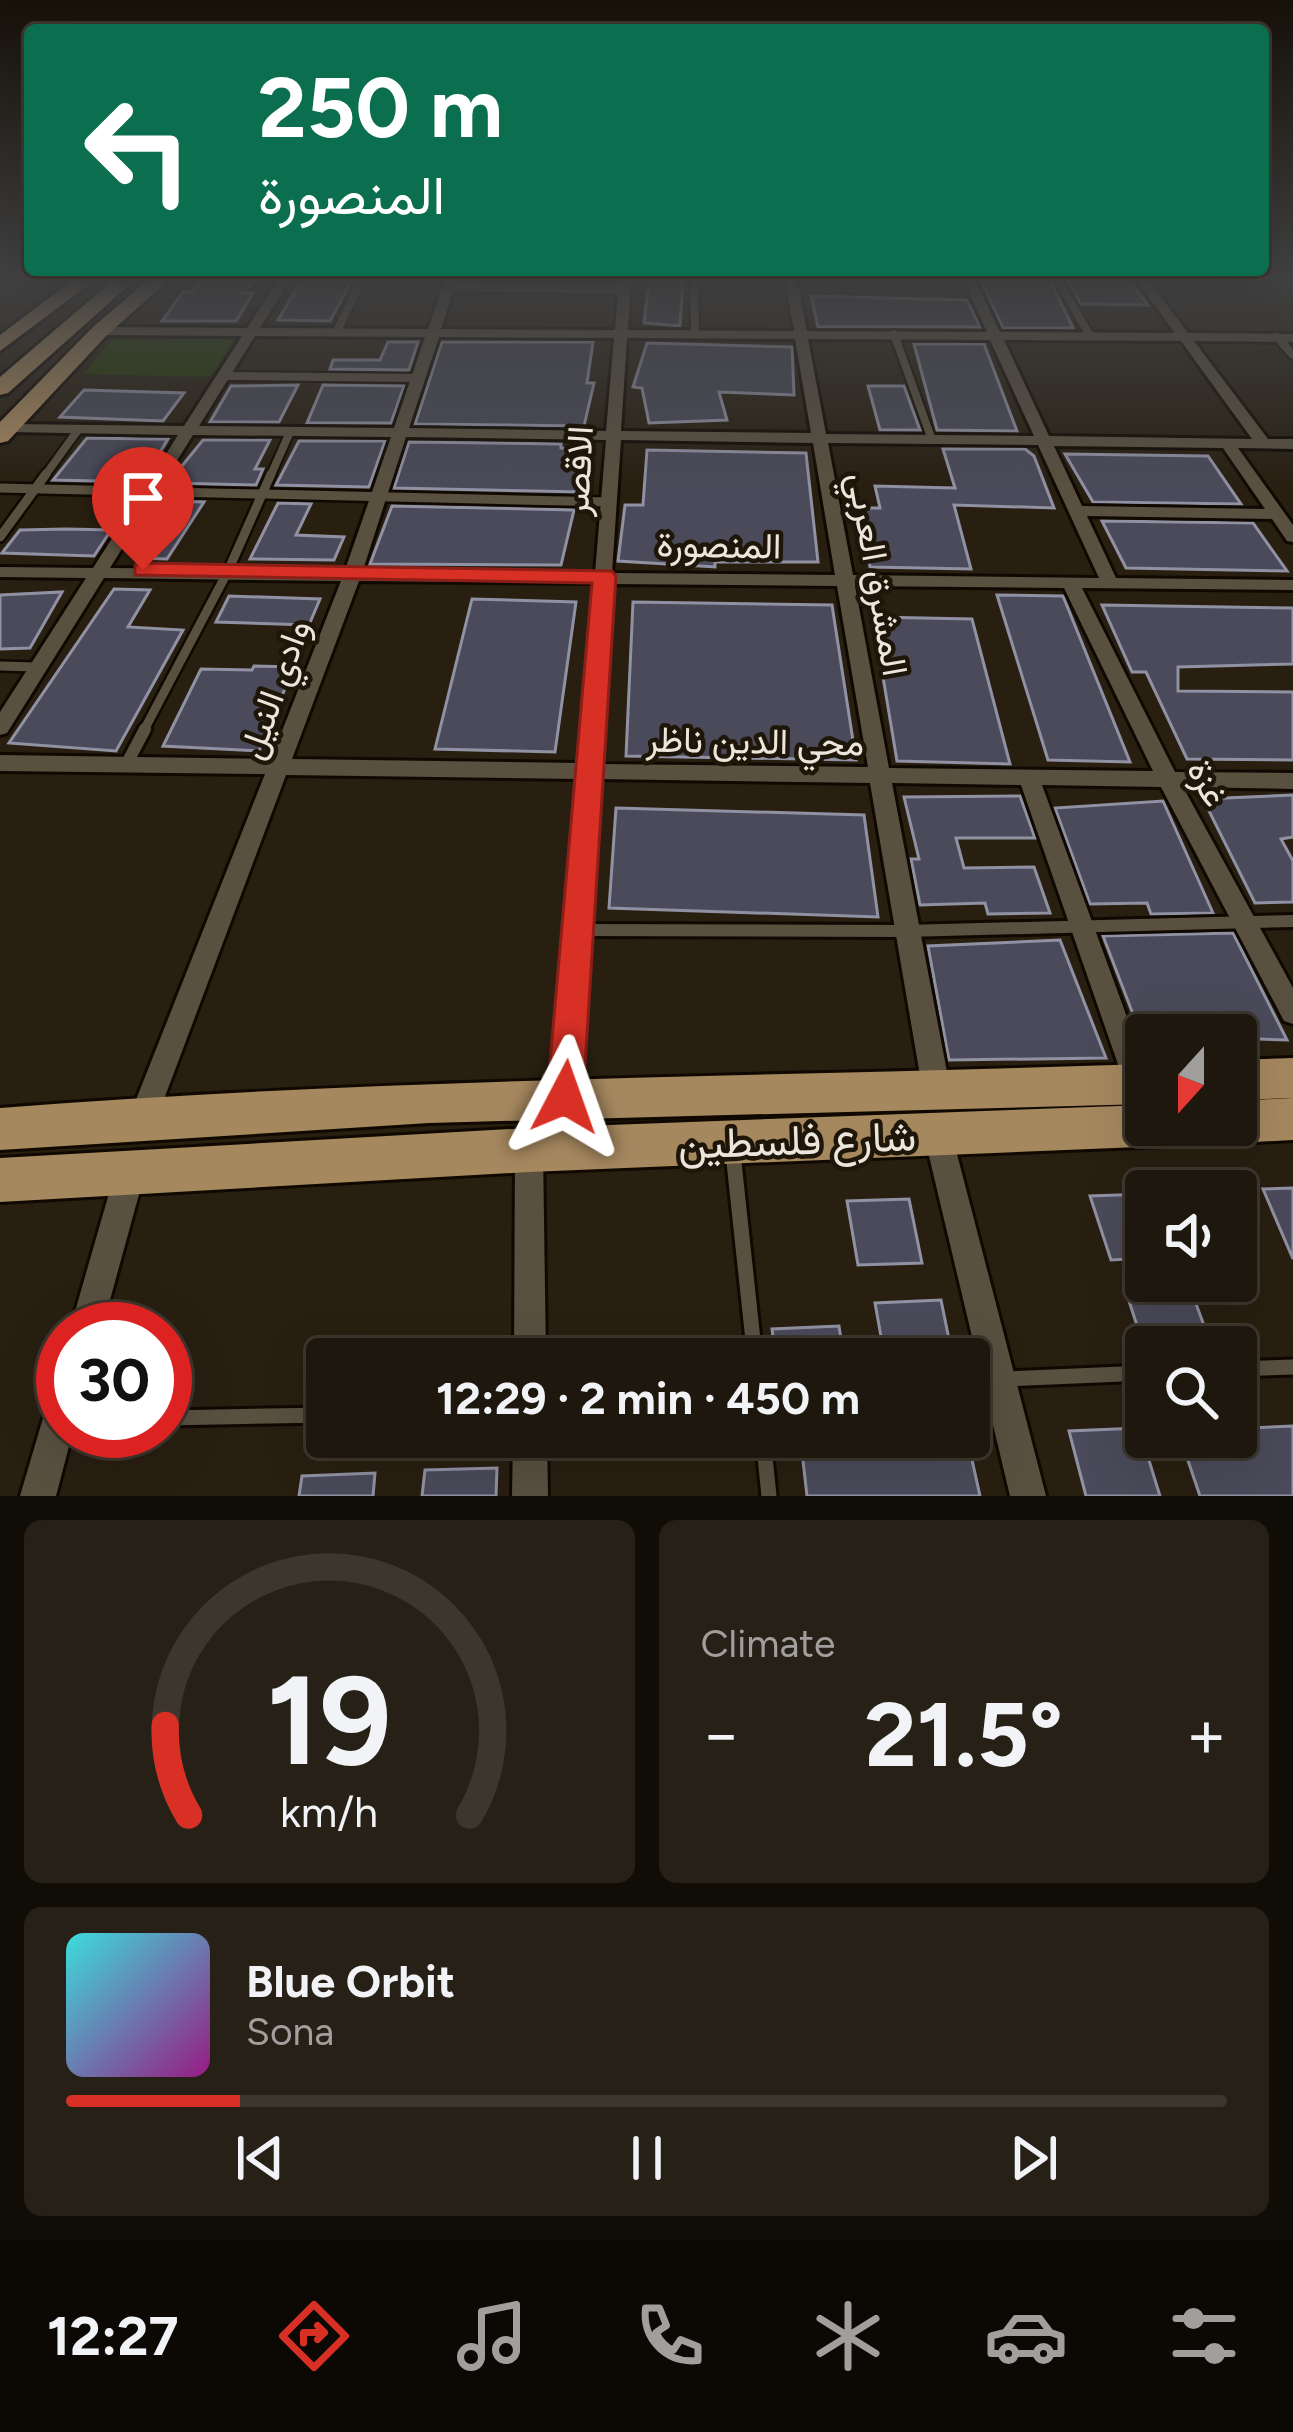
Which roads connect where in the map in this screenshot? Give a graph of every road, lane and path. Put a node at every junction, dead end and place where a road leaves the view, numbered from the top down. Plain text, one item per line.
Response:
1 (45, 350) edge
2 (75, 350) edge
3 (81, 350) edge
4 (240, 350) edge
5 (430, 350) edge
6 (617, 350) edge
7 (802, 350) edge
8 (900, 350) edge
9 (1003, 350) edge
10 (1192, 350) edge
11 (224, 376) junction
12 (421, 378) junction
13 (0, 388) edge
14 (3, 426) edge
15 (78, 430) junction
16 (189, 431) junction
17 (290, 432) junction
18 (402, 434) junction
19 (613, 436) junction
20 (821, 438) junction
21 (932, 440) junction
22 (1043, 441) junction
23 (1227, 443) junction
24 (1262, 443) junction
25 (1293, 444) edge
26 (0, 488) edge
27 (37, 489) junction
28 (151, 492) junction
29 (262, 495) junction
30 (379, 499) junction
31 (609, 502) junction
32 (1077, 512) junction
33 (1276, 514) junction
34 (0, 536) edge
35 (1293, 537) edge
36 (101, 570) junction
37 (228, 571) junction
38 (0, 572) edge
39 (353, 573) junction
40 (604, 576) junction
41 (847, 579) junction
42 (1070, 582) junction
43 (1110, 583) junction
44 (1293, 585) edge
45 (0, 666) edge
46 (38, 667) junction
47 (0, 728) edge
48 (0, 763) edge
49 (126, 765) junction
50 (281, 767) junction
51 (586, 771) junction
52 (879, 776) junction
53 (1029, 778) junction
54 (1168, 779) junction
55 (1293, 781) edge
56 (1245, 920) junction
57 (1293, 920) edge
58 (1081, 926) junction
59 (576, 930) junction
60 (905, 931) junction
61 (1293, 1013) edge
62 (1125, 1040) edge
63 (1293, 1078) edge
64 (1257, 1079) edge
65 (1125, 1086) edge
66 (565, 1097) junction
67 (938, 1114) junction
68 (144, 1115) junction
69 (1293, 1119) edge
70 (1257, 1121) edge
71 (1125, 1123) edge
72 (0, 1129) edge
73 (732, 1144) junction
74 (529, 1150) junction
75 (129, 1176) junction
76 (0, 1180) edge
77 (94, 1302) edge
78 (530, 1338) edge
79 (753, 1338) edge
80 (1293, 1367) edge
81 (1257, 1368) edge
82 (1125, 1374) edge
83 (1002, 1379) junction
84 (306, 1415) edge
85 (192, 1418) edge
86 (49, 1458) edge
87 (530, 1458) edge
88 (765, 1458) edge
89 (38, 1496) edge
90 (530, 1496) edge
91 (770, 1496) edge
92 (1028, 1496) edge

1 - 13 main road
2 - 14 main road
3 - 14 main road
4 - 11 street
5 - 12 street, وادي النيل
6 - 19 street, الاقصر
7 - 20 street, المشرق العربي
8 - 21 lane
9 - 22 street
10 - 24 street
11 - 12 lane
11 - 16 street
12 - 18 street, وادي النيل
14 - 15 street
15 - 16 street
15 - 27 lane
16 - 17 street
16 - 28 street
17 - 18 street
17 - 29 lane
18 - 19 street
18 - 30 street, وادي النيل
19 - 20 street
19 - 31 street, الاقصر
20 - 21 street
20 - 41 street, المشرق العربي
21 - 22 street
22 - 23 street
22 - 32 street
23 - 24 street
23 - 33 street
24 - 25 street
26 - 27 lane
27 - 28 lane
27 - 34 lane
28 - 29 lane
28 - 36 street
29 - 30 lane
29 - 37 lane
30 - 31 lane
30 - 39 street, وادي النيل
31 - 40 street, الاقصر
32 - 33 street
32 - 43 street
33 - 35 street
36 - 37 street, المنصورة
36 - 38 street, المنصورة
36 - 46 street
37 - 39 street, المنصورة
37 - 49 lane
39 - 40 street, المنصورة
39 - 50 street, وادي النيل
40 - 41 street, المنصورة
40 - 51 street, الاقصر
41 - 42 street, المنصورة
41 - 52 street, المشرق العربي
42 - 43 street, المنصورة
42 - 54 street, غزة
43 - 44 street, المنصورة
45 - 46 lane
46 - 47 street
48 - 49 street, محي الدين ناظر
49 - 50 street, محي الدين ناظر
50 - 51 street, محي الدين ناظر
50 - 68 street, وادي النيل
51 - 52 street, محي الدين ناظر
51 - 59 street, الاقصر
52 - 53 street, محي الدين ناظر
52 - 60 street, المشرق العربي
53 - 54 street, محي الدين ناظر
53 - 58 street
54 - 55 street, محي الدين ناظر
54 - 56 street, غزة
56 - 57 lane
56 - 58 lane
56 - 61 street, غزة
58 - 60 lane
58 - 62 street
59 - 60 lane
59 - 66 street, الاقصر
60 - 67 street, المشرق العربي
63 - 64 main road
65 - 67 main road, شارع فلسطين
66 - 67 main road, شارع فلسطين
66 - 68 main road, شارع فلسطين
67 - 71 main road, شارع فلسطين
67 - 73 main road, شارع فلسطين
67 - 83 street, المشرق العربي
68 - 72 main road, شارع فلسطين
69 - 70 main road
73 - 74 main road, شارع فلسطين
73 - 79 lane
74 - 75 main road, شارع فلسطين
74 - 78 street
75 - 76 main road, شارع فلسطين
75 - 77 street
80 - 81 lane
82 - 83 lane
83 - 92 street, المشرق العربي
84 - 85 lane
86 - 89 street
87 - 90 street
88 - 91 lane

